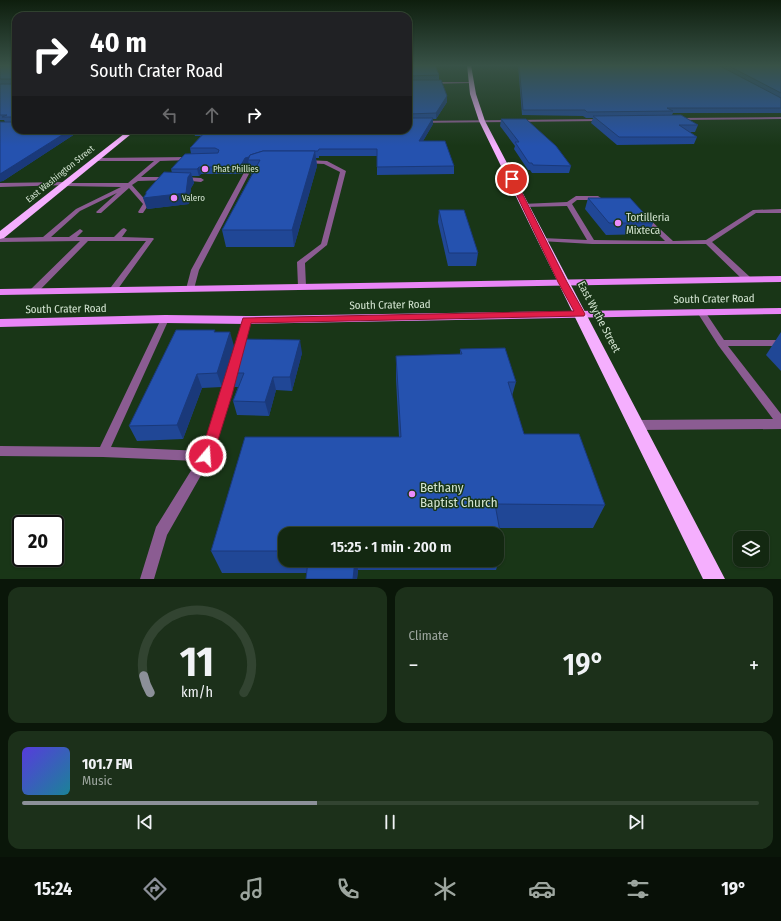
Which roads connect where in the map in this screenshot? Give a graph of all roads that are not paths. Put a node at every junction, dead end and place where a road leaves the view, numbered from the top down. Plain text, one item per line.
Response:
1 (472, 92) edge
2 (781, 118) edge
3 (671, 119) edge
4 (607, 120) edge
5 (482, 121) junction
6 (412, 122) edge
7 (128, 134) edge
8 (195, 158) edge
9 (159, 159) junction
10 (95, 160) junction
11 (265, 162) edge
12 (303, 162) edge
13 (136, 179) junction
14 (172, 179) edge
15 (180, 179) edge
16 (201, 180) dead end
17 (65, 184) junction
18 (0, 185) edge
19 (129, 185) junction
20 (603, 198) edge
21 (569, 204) junction
22 (524, 205) junction
23 (781, 211) edge
24 (99, 212) dead end
25 (141, 212) dead end
26 (639, 212) edge
27 (124, 230) dead end
28 (80, 231) dead end
29 (0, 236) edge
30 (45, 239) junction
31 (0, 240) edge
32 (70, 240) junction
33 (85, 240) junction
34 (116, 240) junction
35 (542, 240) junction
36 (592, 242) junction
37 (708, 242) junction
38 (671, 243) junction
39 (746, 279) junction
40 (781, 279) edge
41 (562, 282) junction
42 (302, 286) junction
43 (190, 289) junction
44 (112, 290) junction
45 (0, 292) edge
46 (33, 292) junction
47 (781, 311) edge
48 (701, 312) junction
49 (581, 314) junction
50 (165, 319) junction
51 (247, 320) junction
52 (0, 324) edge
53 (721, 343) junction
54 (781, 343) edge
55 (781, 423) edge
56 (637, 426) junction
57 (0, 451) edge
58 (103, 452) junction
59 (206, 456) junction
60 (147, 579) edge
61 (714, 579) edge

1 - 5 highway, East Wythe Street
2 - 3 street
4 - 5 street
5 - 6 street
5 - 22 highway, East Wythe Street
7 - 10 highway, East Washington Street
8 - 9 street
9 - 10 street
9 - 13 street
10 - 17 highway, East Washington Street
11 - 43 street
12 - 42 street
13 - 14 street
13 - 19 street
15 - 16 street
17 - 18 street
17 - 19 street
17 - 29 highway, East Washington Street
19 - 24 street
19 - 25 street
19 - 30 street
20 - 21 street
21 - 22 street
21 - 36 street
22 - 35 highway, East Wythe Street
23 - 37 street
26 - 38 street
27 - 34 street
28 - 32 street
30 - 31 street
30 - 32 street
32 - 33 street
33 - 34 street
33 - 46 street
34 - 44 street
35 - 36 street
35 - 41 highway, East Wythe Street
36 - 38 street
37 - 38 street
37 - 39 street
39 - 40 main road, South Crater Road
39 - 41 main road, South Crater Road
41 - 42 main road, South Crater Road
41 - 49 highway, East Wythe Street
42 - 43 main road, South Crater Road
43 - 44 main road, South Crater Road
44 - 46 main road, South Crater Road
45 - 46 main road, South Crater Road
47 - 48 main road, South Crater Road
48 - 49 main road, South Crater Road
48 - 53 street
49 - 51 main road, South Crater Road
49 - 56 highway, East Wythe Street
50 - 51 main road, South Crater Road
50 - 52 main road, South Crater Road
50 - 58 street
51 - 59 street
53 - 54 street
53 - 55 street
55 - 56 street
56 - 61 highway, East Wythe Street
57 - 58 street
58 - 59 street
59 - 60 street

